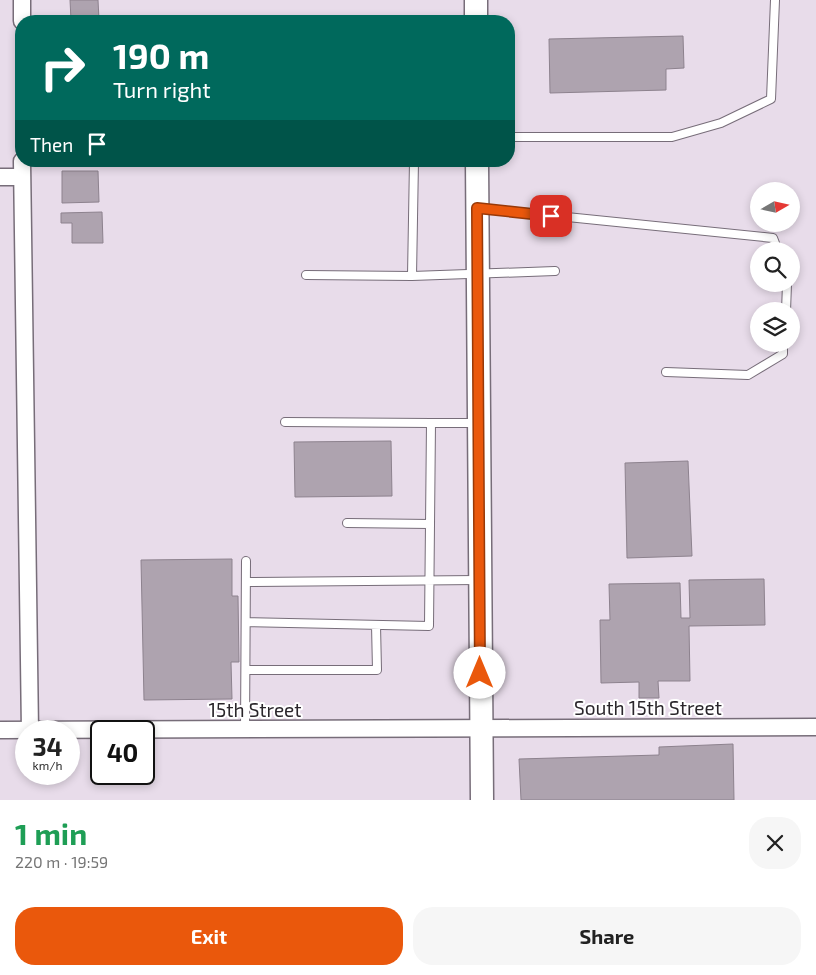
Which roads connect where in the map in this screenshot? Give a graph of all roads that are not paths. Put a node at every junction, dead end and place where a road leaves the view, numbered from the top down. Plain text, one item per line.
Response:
1 (22, 0) edge
2 (476, 0) edge
3 (774, 0) edge
4 (22, 15) edge
5 (476, 15) edge
6 (515, 137) edge
7 (414, 167) edge
8 (477, 167) edge
9 (22, 169) edge
10 (0, 178) edge
11 (477, 208) junction
12 (775, 242) edge
13 (555, 271) dead end
14 (478, 273) junction
15 (306, 275) dead end
16 (412, 276) junction
17 (783, 352) edge
18 (666, 372) dead end
19 (285, 422) dead end
20 (431, 423) junction
21 (478, 423) junction
22 (347, 523) dead end
23 (430, 524) junction
24 (246, 561) dead end
25 (429, 580) junction
26 (480, 580) junction
27 (246, 582) junction
28 (246, 622) junction
29 (376, 625) junction
30 (246, 670) junction
31 (30, 720) edge
32 (816, 727) edge
33 (481, 729) junction
34 (0, 730) edge
35 (15, 730) edge
36 (80, 730) edge
37 (245, 730) junction
38 (482, 800) edge

1 - 4 street
2 - 5 street
3 - 6 lane
7 - 16 lane
8 - 11 street
9 - 10 street
9 - 31 street
11 - 12 lane
11 - 14 street
13 - 14 lane
14 - 16 lane
14 - 21 street
15 - 16 lane
17 - 18 lane
19 - 20 lane
20 - 21 lane
20 - 23 lane
21 - 26 street
22 - 23 lane
23 - 25 lane
24 - 27 lane
25 - 26 lane
25 - 27 lane
25 - 29 lane
26 - 33 street
27 - 28 lane
28 - 29 lane
28 - 30 lane
29 - 30 lane
30 - 37 lane
32 - 33 street, South 15th Street
33 - 37 street, 15th Street
33 - 38 street
34 - 35 street
36 - 37 street, 15th Street

